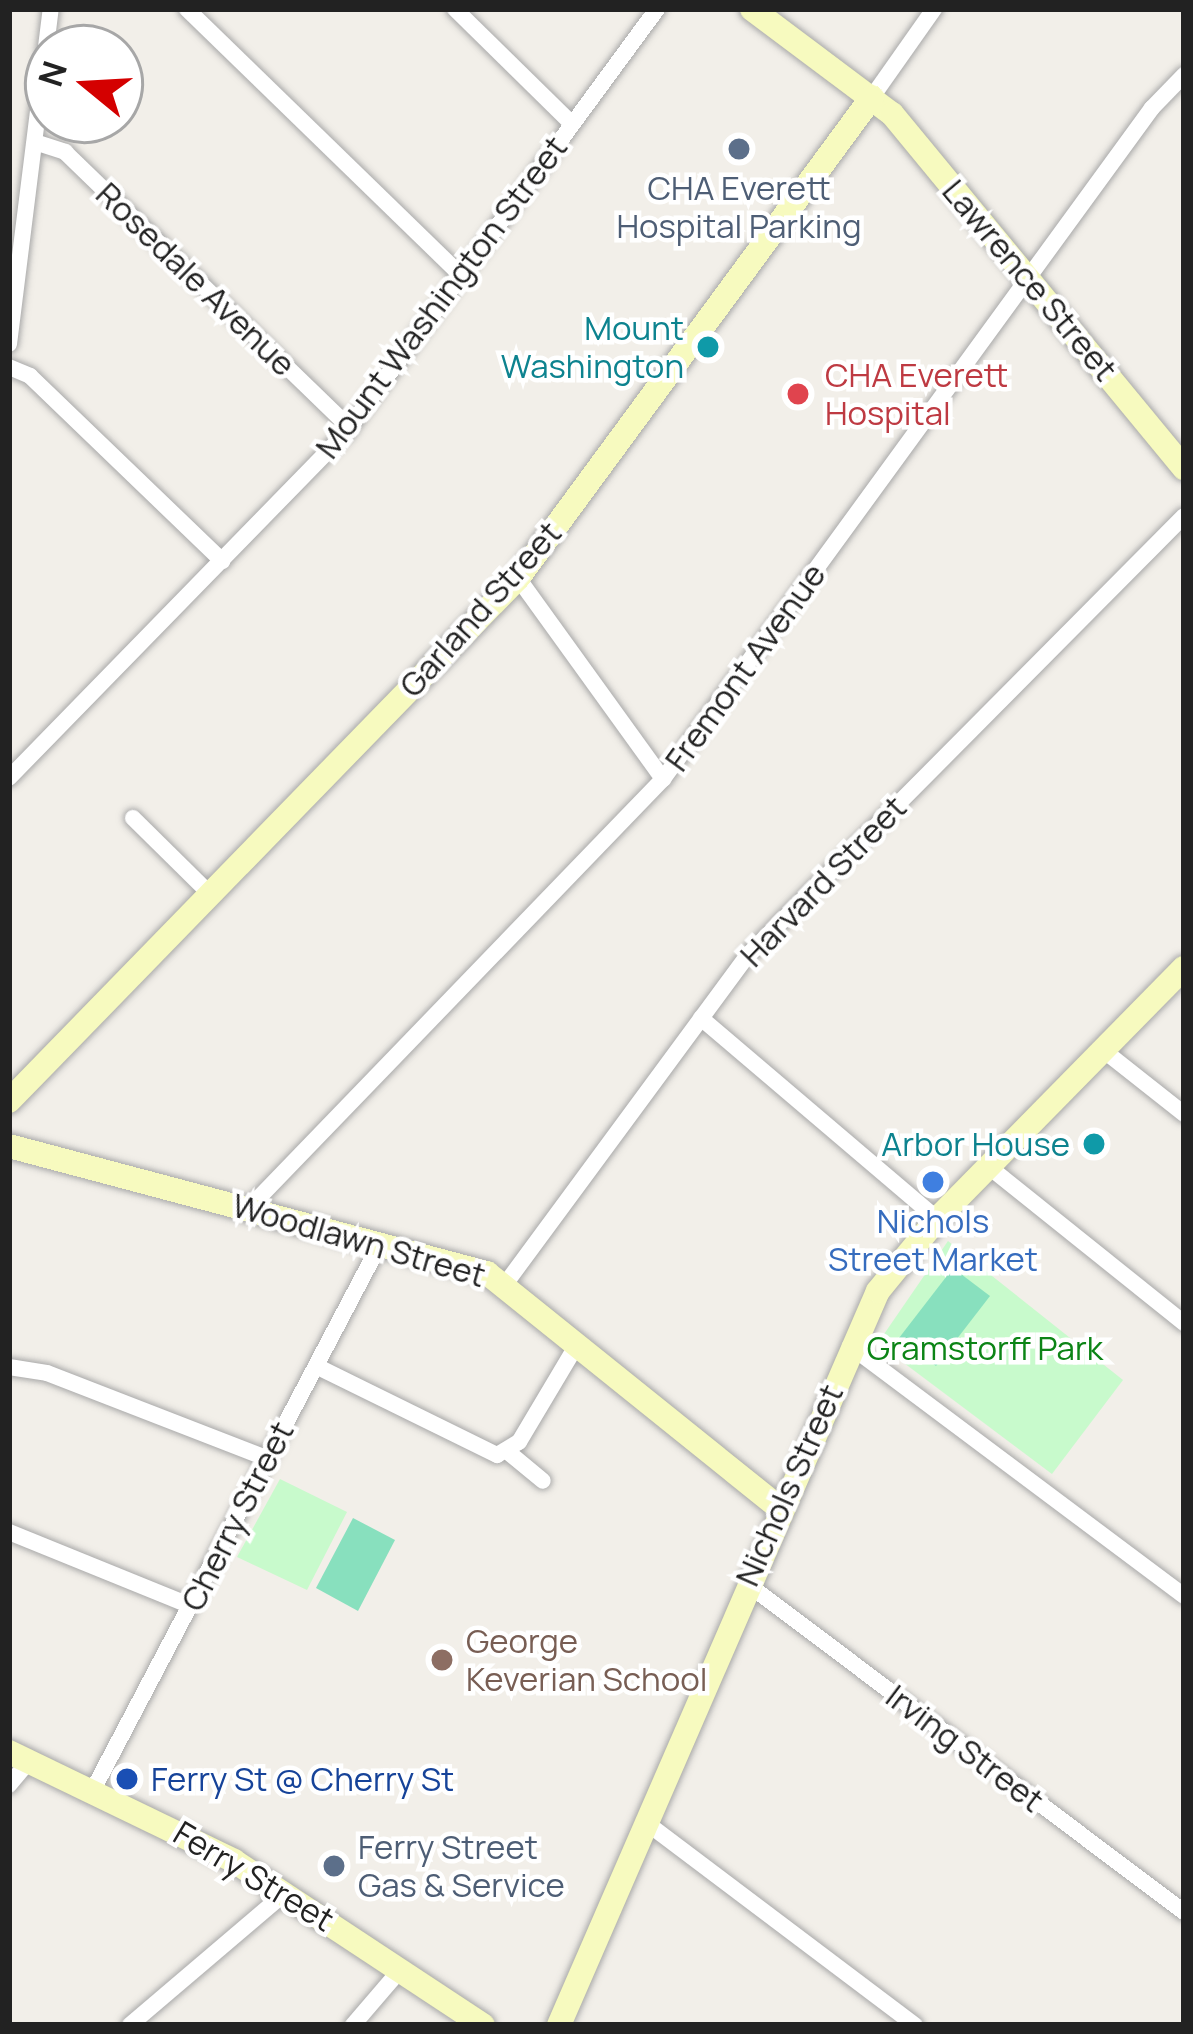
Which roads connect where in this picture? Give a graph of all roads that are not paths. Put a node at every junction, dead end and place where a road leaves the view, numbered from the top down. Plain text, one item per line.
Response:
1 (187, 9) edge
2 (455, 9) edge
3 (657, 9) edge
4 (752, 9) edge
5 (934, 9) edge
6 (1184, 76) edge
7 (872, 97) junction
8 (572, 124) junction
9 (35, 144) edge
10 (42, 144) edge
11 (462, 276) junction
12 (1028, 278) junction
13 (9, 344) edge
14 (9, 367) edge
15 (350, 428) junction
16 (1184, 468) edge
17 (1184, 516) edge
18 (222, 561) junction
19 (518, 578) junction
20 (9, 778) edge
21 (663, 779) junction
22 (133, 818) dead end
23 (211, 895) junction
24 (1184, 968) edge
25 (700, 1018) junction
26 (1103, 1050) junction
27 (9, 1101) edge
28 (1184, 1114) edge
29 (9, 1146) edge
30 (988, 1166) junction
31 (248, 1209) junction
32 (937, 1219) junction
33 (380, 1244) junction
34 (506, 1283) junction
35 (1184, 1323) edge
36 (578, 1343) junction
37 (850, 1346) junction
38 (316, 1366) junction
39 (9, 1367) edge
40 (508, 1452) junction
41 (266, 1458) junction
42 (543, 1481) dead end
43 (778, 1508) junction
44 (9, 1532) edge
45 (746, 1583) junction
46 (1184, 1596) edge
47 (190, 1606) junction
48 (20, 1756) edge
49 (9, 1786) edge
50 (94, 1788) junction
51 (644, 1821) junction
52 (286, 1892) junction
53 (1184, 1912) edge
54 (401, 1969) junction
55 (130, 2025) edge
56 (353, 2025) edge
57 (483, 2025) edge
58 (559, 2025) edge
59 (915, 2025) edge

1 - 11 street
2 - 8 street
3 - 8 street, Mount Washington Street
4 - 7 street, Lawrence Street
5 - 7 street, Garland Street
6 - 12 street, Fremont Avenue
7 - 12 street, Lawrence Street
7 - 19 street, Garland Street
8 - 11 street, Mount Washington Street
9 - 13 street
10 - 15 street, Rosedale Avenue
11 - 15 street, Mount Washington Street
12 - 16 street, Lawrence Street
12 - 21 street, Fremont Avenue
14 - 18 street
15 - 18 street, Mount Washington Street
17 - 25 street, Harvard Street
18 - 20 street, Mount Washington Street
19 - 21 street
19 - 23 street, Garland Street
21 - 31 street, Fremont Avenue
22 - 23 street
23 - 27 street, Garland Street
24 - 26 street, Nichols Street
25 - 32 street
25 - 34 street, Harvard Street
26 - 28 street
26 - 30 street, Nichols Street
29 - 31 street, Woodlawn Street
30 - 32 street, Nichols Street
30 - 35 street
31 - 33 street, Woodlawn Street
32 - 37 street, Nichols Street
33 - 34 street, Woodlawn Street
33 - 38 street, Cherry Street
34 - 36 street, Woodlawn Street
36 - 40 street
36 - 43 street, Woodlawn Street
37 - 43 street, Nichols Street
37 - 46 street
38 - 40 street
38 - 41 street, Cherry Street
39 - 41 street
40 - 42 street
41 - 47 street, Cherry Street
43 - 45 street, Nichols Street
44 - 47 street
45 - 51 street, Nichols Street
45 - 53 street, Irving Street
47 - 50 street, Cherry Street
48 - 49 street
48 - 50 street, Ferry Street
50 - 52 street, Ferry Street
51 - 58 street, Nichols Street
51 - 59 street
52 - 54 street, Ferry Street
52 - 55 street
54 - 56 street
54 - 57 street, Ferry Street

